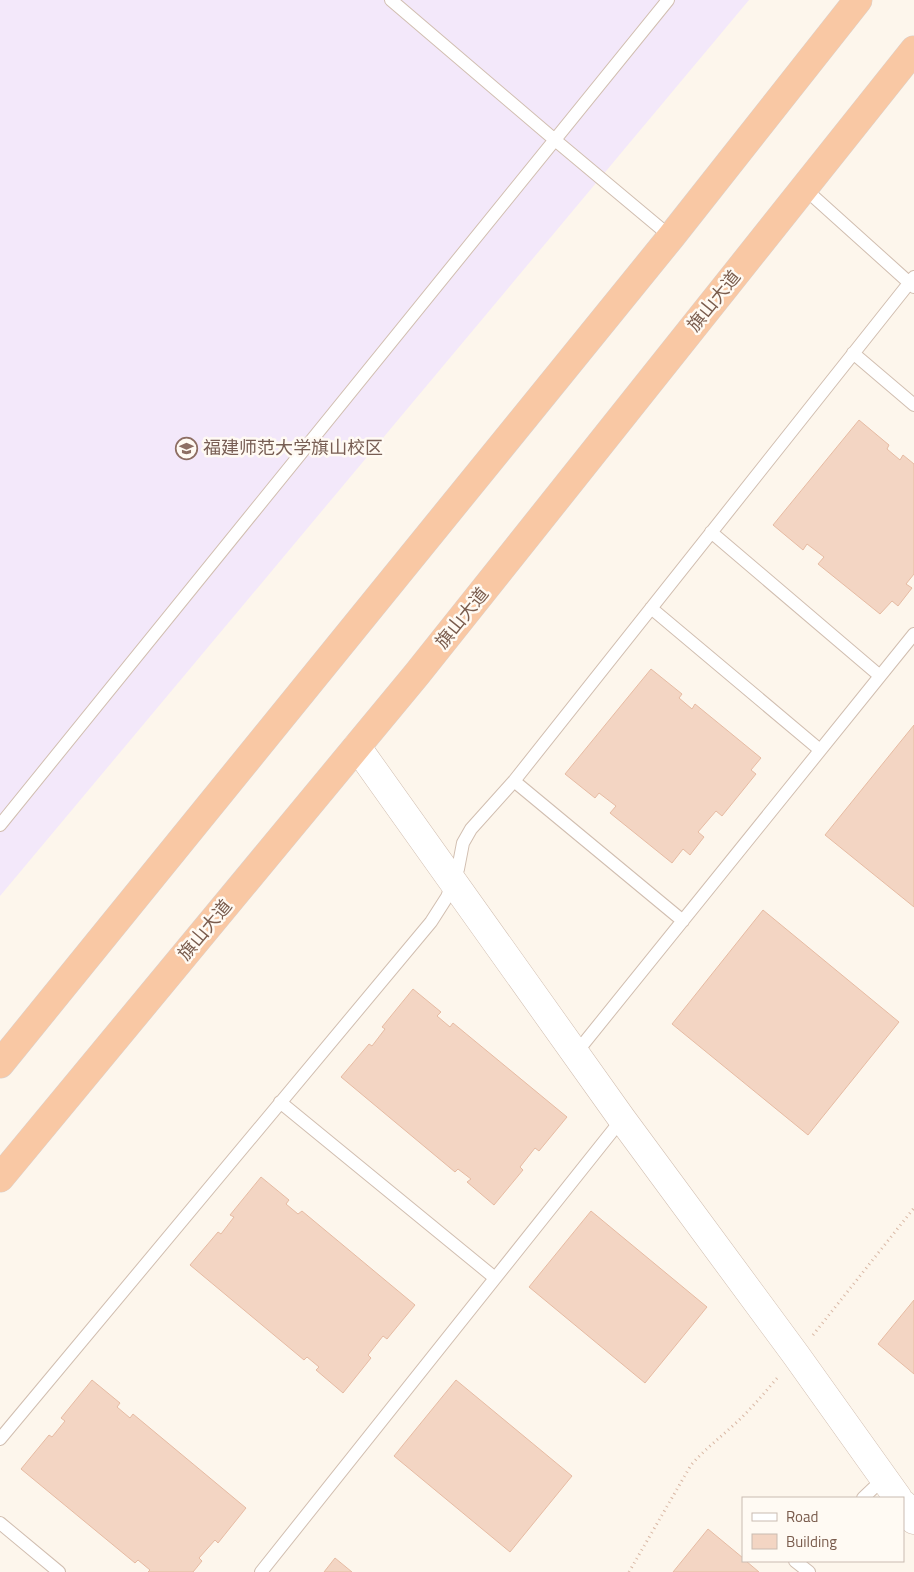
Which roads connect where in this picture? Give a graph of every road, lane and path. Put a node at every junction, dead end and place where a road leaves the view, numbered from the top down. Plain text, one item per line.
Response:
1 (391, 0) edge
2 (668, 0) edge
3 (858, 0) edge
4 (914, 50) edge
5 (555, 140) junction
6 (804, 188) junction
7 (671, 237) junction
8 (912, 282) edge
9 (853, 353) junction
10 (914, 405) edge
11 (711, 532) junction
12 (651, 608) junction
13 (914, 634) edge
14 (880, 676) junction
15 (357, 746) junction
16 (820, 750) junction
17 (514, 782) junction
18 (0, 825) edge
19 (453, 882) junction
20 (683, 921) junction
21 (576, 1053) junction
22 (0, 1064) edge
23 (280, 1102) junction
24 (622, 1119) junction
25 (0, 1178) edge
26 (914, 1208) edge
27 (495, 1278) junction
28 (796, 1355) junction
29 (0, 1439) edge
30 (891, 1488) edge
31 (866, 1497) edge
32 (904, 1505) edge
33 (914, 1520) edge
34 (0, 1523) edge
35 (798, 1562) edge
36 (59, 1572) edge
37 (261, 1572) edge
38 (629, 1572) edge
39 (809, 1572) edge

1 - 5 lane
2 - 5 lane
3 - 7 highway
4 - 6 highway, 旗山大道
5 - 7 lane
5 - 18 lane
6 - 8 lane
6 - 15 highway, 旗山大道
7 - 22 highway
8 - 9 lane
9 - 10 lane
9 - 11 lane
11 - 12 lane
11 - 14 lane
12 - 16 lane
12 - 17 lane
13 - 14 lane
14 - 16 lane
15 - 19 street
15 - 25 highway, 旗山大道
16 - 20 lane
17 - 19 lane
17 - 20 lane
19 - 21 street
19 - 23 lane
20 - 21 lane
21 - 24 street
23 - 27 lane
23 - 29 lane
24 - 27 lane
24 - 28 street
26 - 28 path
27 - 37 lane
28 - 30 street
28 - 38 path
30 - 31 lane
32 - 33 street
34 - 36 lane
35 - 39 lane

